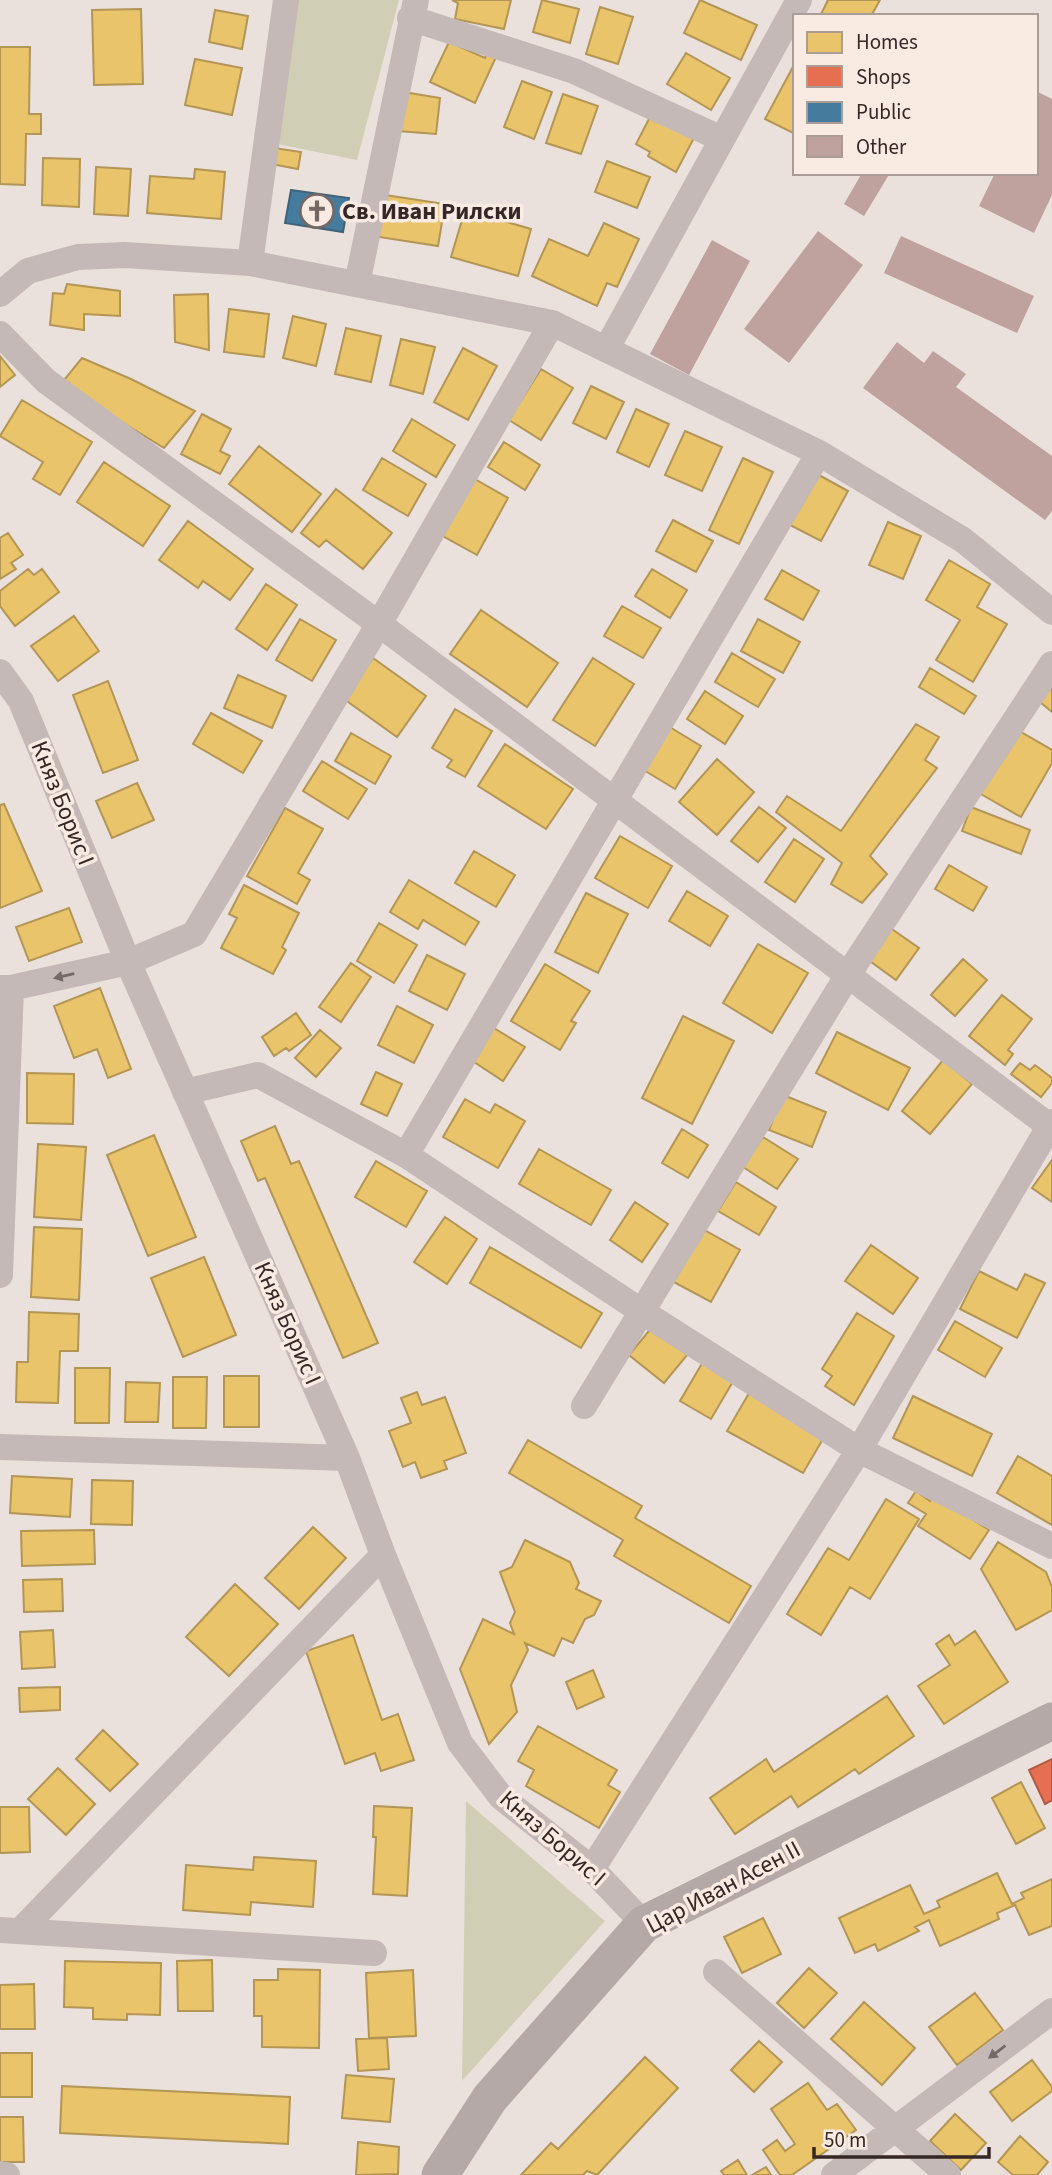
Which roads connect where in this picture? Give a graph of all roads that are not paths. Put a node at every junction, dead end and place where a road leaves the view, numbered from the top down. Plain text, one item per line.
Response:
1 (286, 0) edge
2 (799, 0) edge
3 (413, 9) edge
4 (722, 139) junction
5 (250, 263) junction
6 (357, 284) junction
7 (0, 295) edge
8 (552, 323) junction
9 (0, 334) edge
10 (607, 348) junction
11 (819, 453) junction
12 (1047, 597) edge
13 (379, 624) junction
14 (1052, 664) edge
15 (0, 672) edge
16 (614, 799) junction
17 (128, 962) junction
18 (849, 973) junction
19 (6, 988) edge
20 (185, 1092) junction
21 (1051, 1125) edge
22 (406, 1154) junction
23 (0, 1275) edge
24 (641, 1311) junction
25 (584, 1406) dead end
26 (0, 1447) edge
27 (859, 1450) junction
28 (347, 1458) junction
29 (1052, 1546) edge
30 (383, 1555) junction
31 (1052, 1721) edge
32 (592, 1869) junction
33 (644, 1924) junction
34 (11, 1930) edge
35 (374, 1953) dead end
36 (716, 1972) dead end
37 (1052, 2011) edge
38 (895, 2128) junction
39 (0, 2174) edge
40 (7, 2175) edge
41 (440, 2175) edge
42 (834, 2175) edge
43 (948, 2175) edge

1 - 5 street
2 - 4 street
3 - 4 street
3 - 6 street
4 - 10 street
5 - 6 street
5 - 7 street
6 - 8 street
8 - 10 street
8 - 13 street
9 - 13 street
10 - 11 street
11 - 12 street
11 - 16 street
13 - 16 street
13 - 17 street
14 - 18 street
15 - 17 street, Княз Борис I
16 - 18 street
16 - 22 street
17 -> 19 street
17 - 20 street, Княз Борис I
18 - 21 street
18 - 24 street
19 - 23 street
20 - 22 street
20 - 28 street, Княз Борис I
21 - 27 street
22 - 24 street
24 - 25 street
24 - 27 street
26 - 28 street
27 - 29 street
27 - 32 street
28 - 30 street, Княз Борис I
30 - 32 street, Княз Борис I
30 - 34 street
31 - 33 street, Цар Иван Асен II
32 - 33 street, Княз Борис I
33 - 41 street, Цар Иван Асен II
34 - 35 street
36 - 38 street
37 -> 38 street
38 - 42 street
38 - 43 street
39 - 40 street

